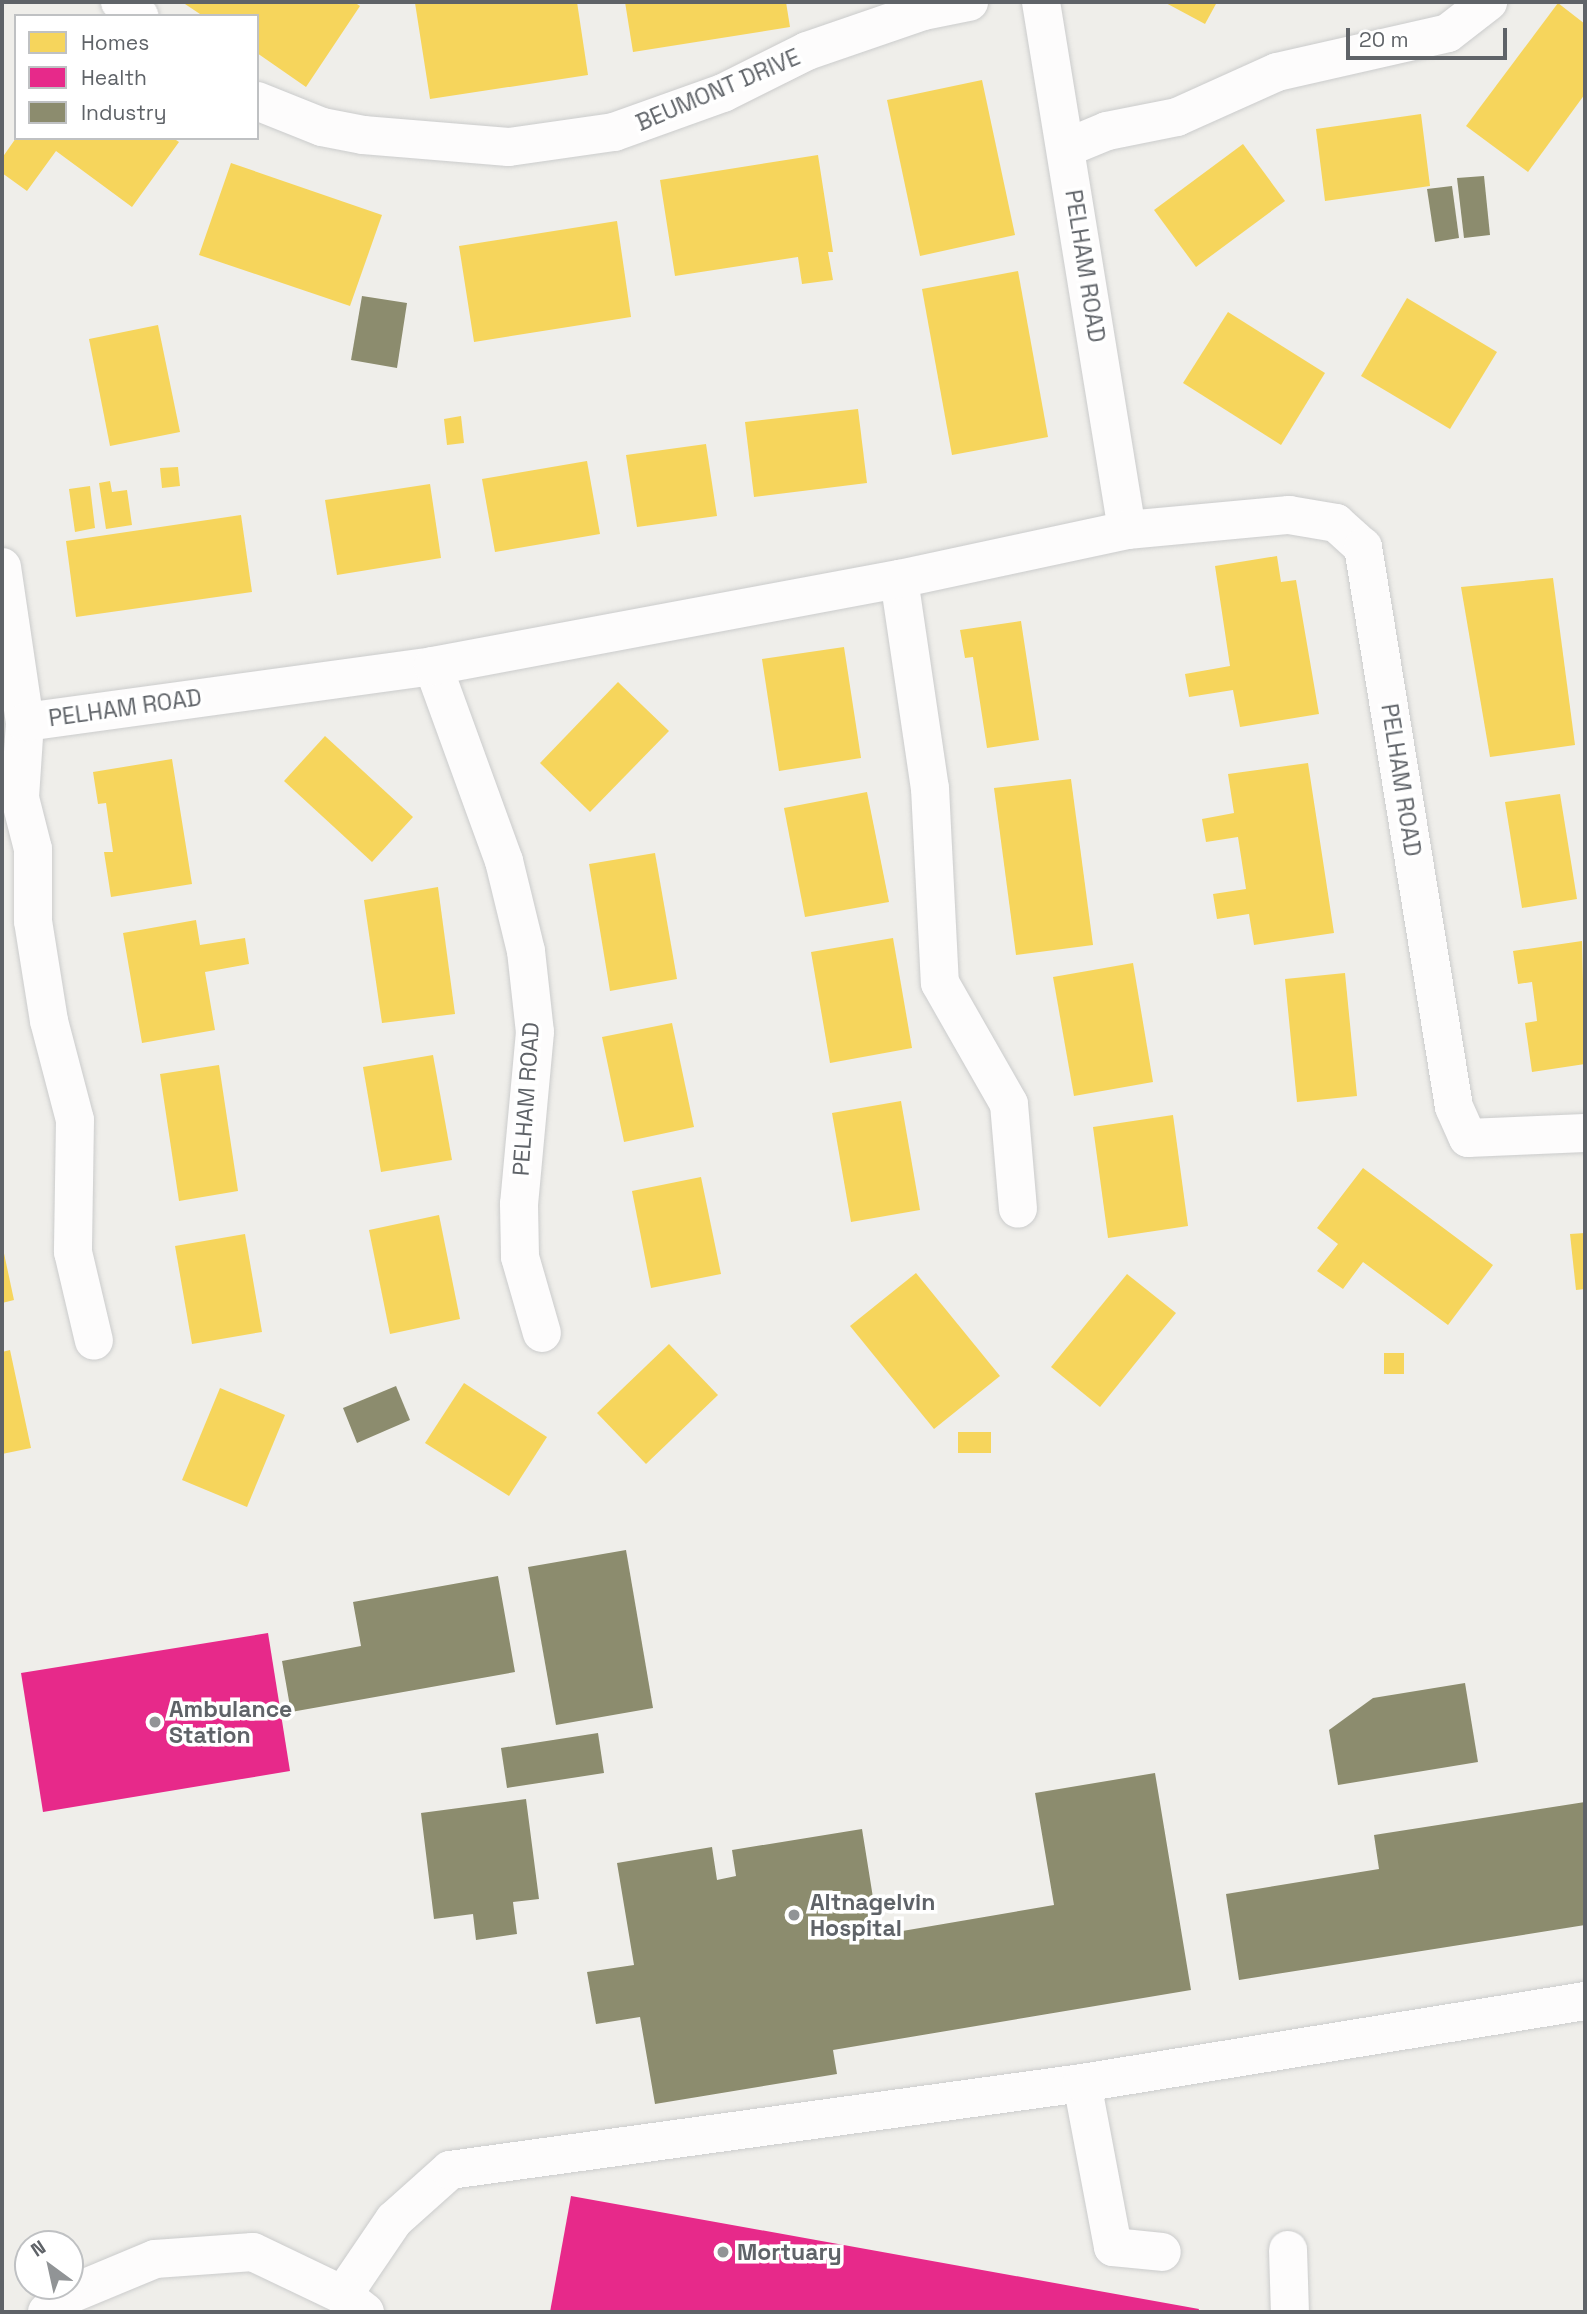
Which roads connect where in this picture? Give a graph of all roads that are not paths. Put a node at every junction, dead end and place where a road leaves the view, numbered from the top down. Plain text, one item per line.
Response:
1 (120, 2) edge
2 (969, 2) edge
3 (1041, 2) edge
4 (1488, 2) edge
5 (136, 14) edge
6 (259, 102) edge
7 (1066, 148) junction
8 (1128, 530) junction
9 (2, 567) edge
10 (899, 579) junction
11 (433, 666) junction
12 (25, 722) junction
13 (1585, 1133) edge
14 (1018, 1209) dead end
15 (542, 1334) dead end
16 (94, 1341) dead end
17 (1585, 2001) edge
18 (1083, 2083) junction
19 (1288, 2250) dead end
20 (1163, 2252) dead end
21 (354, 2304) edge
22 (47, 2312) edge
23 (1290, 2312) edge

1 - 5 street
2 - 6 street, BEUMONT DRIVE
3 - 7 street, PELHAM ROAD
4 - 7 street
7 - 8 street, PELHAM ROAD
8 - 10 street, PELHAM ROAD
8 - 13 street, PELHAM ROAD
9 - 12 street, PELHAM ROAD
10 - 11 street, PELHAM ROAD
10 - 14 street
11 - 12 street, PELHAM ROAD
11 - 15 street, PELHAM ROAD
12 - 16 street, PELHAM ROAD
17 - 18 street
18 - 20 street
18 - 21 street
19 - 23 street
21 - 22 street

